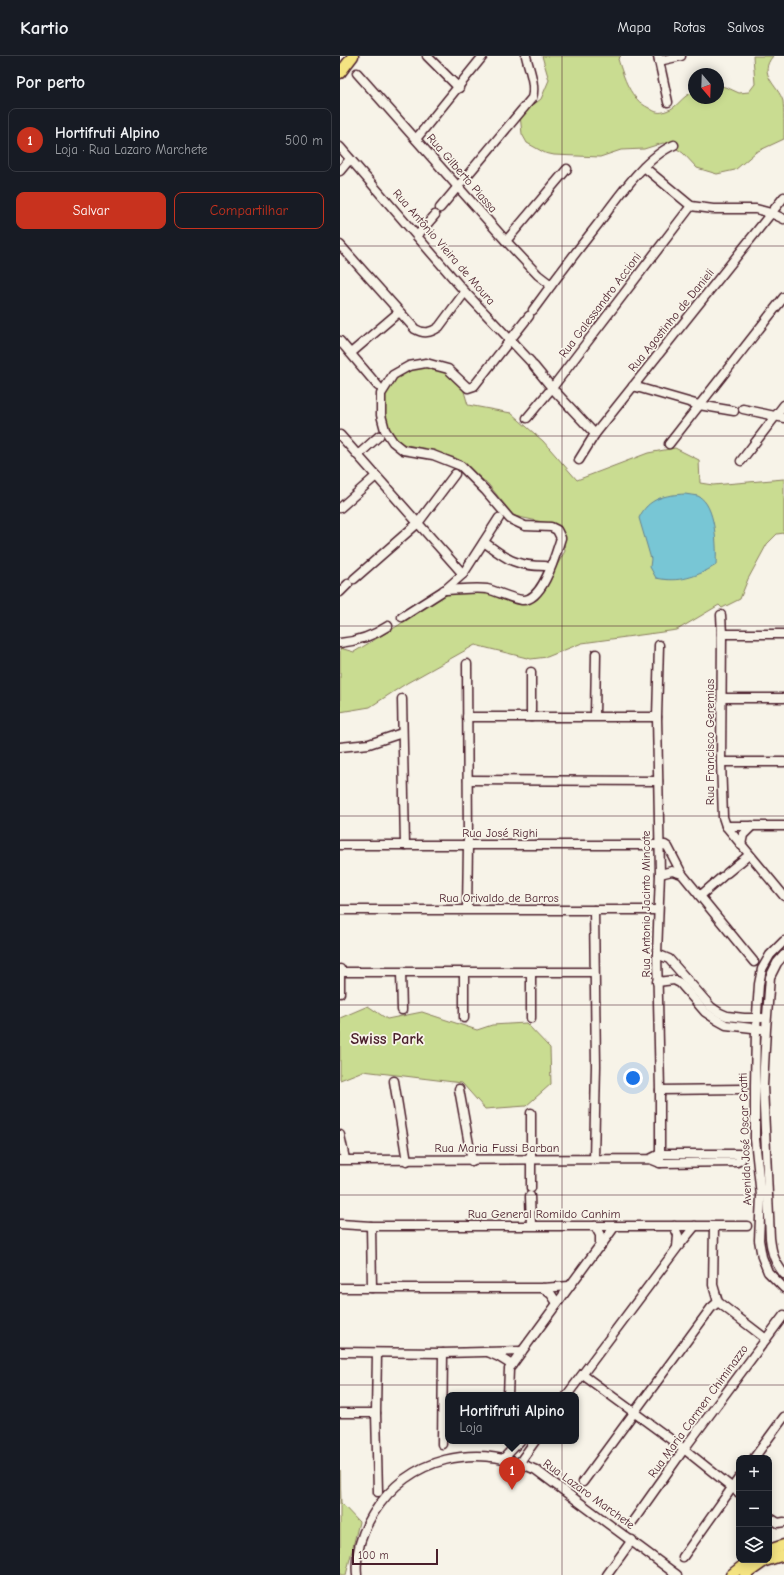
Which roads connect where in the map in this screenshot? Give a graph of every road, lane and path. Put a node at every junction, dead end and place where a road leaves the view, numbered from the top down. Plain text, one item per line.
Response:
1 (353, 56) edge
2 (427, 56) edge
3 (483, 56) edge
4 (526, 56) edge
5 (681, 56) edge
6 (658, 58) edge
7 (340, 73) edge
8 (357, 73) dead end
9 (458, 88) junction
10 (668, 102) dead end
11 (416, 139) junction
12 (674, 145) dead end
13 (340, 147) edge
14 (350, 159) junction
15 (341, 166) edge
16 (644, 167) junction
17 (567, 169) dead end
18 (459, 187) junction
19 (784, 197) edge
20 (692, 206) junction
21 (771, 213) junction
22 (784, 219) edge
23 (418, 236) junction
24 (506, 241) junction
25 (340, 245) edge
26 (551, 285) junction
27 (466, 292) junction
28 (784, 297) edge
29 (399, 312) junction
30 (510, 339) junction
31 (340, 341) edge
32 (351, 353) junction
33 (378, 386) dead end
34 (634, 386) junction
35 (552, 388) junction
36 (699, 405) junction
37 (784, 405) edge
38 (743, 409) dead end
39 (734, 411) dead end
40 (780, 417) edge
41 (527, 418) dead end
42 (595, 434) junction
43 (340, 435) edge
44 (379, 436) dead end
45 (669, 444) dead end
46 (358, 455) junction
47 (579, 460) dead end
48 (741, 461) dead end
49 (455, 474) dead end
50 (376, 476) junction
51 (340, 508) edge
52 (499, 518) dead end
53 (418, 523) junction
54 (484, 542) junction
55 (545, 566) dead end
56 (463, 574) junction
57 (444, 590) junction
58 (340, 592) edge
59 (721, 615) dead end
60 (402, 617) dead end
61 (388, 626) dead end
62 (722, 634) junction
63 (784, 634) edge
64 (340, 643) edge
65 (659, 645) dead end
66 (596, 654) dead end
67 (467, 664) dead end
68 (530, 672) dead end
69 (722, 698) junction
70 (784, 698) edge
71 (402, 699) dead end
72 (595, 716) junction
73 (467, 717) junction
74 (531, 717) junction
75 (657, 717) junction
76 (402, 733) junction
77 (340, 746) edge
78 (340, 750) edge
79 (721, 762) junction
80 (784, 762) edge
81 (468, 780) junction
82 (658, 781) junction
83 (726, 826) junction
84 (752, 826) junction
85 (784, 826) edge
86 (659, 844) junction
87 (340, 845) edge
88 (405, 845) junction
89 (468, 845) junction
90 (741, 845) junction
91 (749, 855) junction
92 (660, 860) junction
93 (675, 860) junction
94 (660, 874) junction
95 (682, 874) junction
96 (700, 896) junction
97 (784, 896) edge
98 (467, 909) junction
99 (340, 910) edge
100 (594, 910) junction
101 (658, 910) junction
102 (784, 941) edge
103 (657, 954) junction
104 (784, 954) edge
105 (754, 962) dead end
106 (340, 969) edge
107 (340, 972) edge
108 (594, 972) junction
109 (401, 973) junction
110 (464, 973) junction
111 (531, 973) junction
112 (658, 982) junction
113 (340, 993) edge
114 (402, 1010) dead end
115 (464, 1018) dead end
116 (531, 1018) dead end
117 (757, 1018) junction
118 (767, 1018) junction
119 (756, 1029) junction
120 (766, 1030) junction
121 (394, 1081) dead end
122 (459, 1089) dead end
123 (743, 1089) dead end
124 (660, 1090) junction
125 (531, 1113) dead end
126 (340, 1135) edge
127 (660, 1159) junction
128 (342, 1160) edge
129 (531, 1160) junction
130 (594, 1160) junction
131 (407, 1161) junction
132 (472, 1161) junction
133 (340, 1224) edge
134 (531, 1225) junction
135 (371, 1226) junction
136 (595, 1226) junction
137 (615, 1226) junction
138 (674, 1226) junction
139 (695, 1226) junction
140 (747, 1226) dead end
141 (714, 1227) junction
142 (677, 1248) junction
143 (594, 1254) junction
144 (784, 1274) edge
145 (569, 1286) junction
146 (340, 1288) edge
147 (372, 1288) junction
148 (543, 1288) junction
149 (784, 1288) edge
150 (557, 1302) junction
151 (718, 1302) junction
152 (784, 1315) edge
153 (766, 1339) junction
154 (522, 1351) junction
155 (340, 1352) edge
156 (487, 1352) junction
157 (377, 1353) junction
158 (443, 1353) junction
159 (512, 1365) junction
160 (583, 1375) junction
161 (508, 1392) edge
162 (569, 1392) edge
163 (634, 1412) junction
164 (340, 1413) edge
165 (376, 1413) junction
166 (784, 1417) edge
167 (442, 1444) dead end
168 (517, 1444) edge
169 (533, 1444) edge
170 (684, 1450) junction
171 (756, 1455) edge
172 (504, 1458) junction
173 (520, 1462) junction
174 (583, 1482) dead end
175 (736, 1482) edge
176 (732, 1488) junction
177 (736, 1491) edge
178 (378, 1492) dead end
179 (772, 1519) edge
180 (633, 1521) dead end
181 (784, 1522) edge
182 (632, 1540) junction
183 (784, 1545) edge
184 (772, 1549) edge
185 (784, 1555) edge
186 (683, 1557) dead end
187 (746, 1563) edge
188 (678, 1574) edge
189 (357, 1575) edge
190 (607, 1575) edge
191 (731, 1575) edge
192 (745, 1575) edge

1 - 7 main road
2 - 9 street
3 - 9 street
4 - 18 street
5 - 6 street
6 - 10 street
8 - 11 street, Rua Gilberto Piassa
9 - 11 street
11 - 18 street, Rua Gilberto Piassa
12 - 16 street
13 - 14 street, Rua Antônio Vieira de Moura
14 - 15 street
14 - 23 street, Rua Antônio Vieira de Moura
16 - 20 street
16 - 26 street
17 - 24 street
18 - 23 street
18 - 24 street, Rua Gilberto Piassa
19 - 21 street, Rua Agostinho de Danieli
20 - 21 street
20 - 35 street, Rua Galessandro Accioni
21 - 22 street
21 - 34 street, Rua Agostinho de Danieli
23 - 27 street, Rua Antônio Vieira de Moura
24 - 26 street, Rua Gilberto Piassa
25 - 29 street
26 - 30 street
27 - 29 street
27 - 30 street, Rua Antônio Vieira de Moura
28 - 36 street
29 - 32 street
30 - 35 street, Rua Antônio Vieira de Moura
30 - 57 street
31 - 32 street
32 - 33 street
34 - 36 street
34 - 42 street, Rua Agostinho de Danieli
35 - 41 street, Rua Galessandro Accioni
35 - 42 street, Rua Antônio Vieira de Moura
36 - 39 street
36 - 45 street
37 - 40 street
38 - 40 street
40 - 48 street
42 - 47 street, Rua Agostinho de Danieli
43 - 46 street
44 - 46 street
46 - 50 street
49 - 53 street
50 - 51 street
50 - 53 street
52 - 54 street
53 - 56 street
53 - 58 street
54 - 55 street
54 - 56 street
56 - 57 street
57 - 60 street
59 - 62 street, Rua Francisco Geremias
61 - 64 street
62 - 63 street
62 - 69 street, Rua Francisco Geremias
65 - 75 street, Rua Antonio Jacinto Mincote
66 - 72 street
67 - 73 street
68 - 74 street
69 - 70 street
69 - 79 street, Rua Francisco Geremias
71 - 76 street
72 - 74 street
72 - 75 street
73 - 74 street
73 - 81 street
75 - 82 street, Rua Antonio Jacinto Mincote
76 - 77 street
76 - 88 street
77 - 78 street
79 - 80 street
79 - 83 street, Rua Francisco Geremias
81 - 82 street
81 - 89 street
82 - 86 street, Rua Antonio Jacinto Mincote
83 - 84 street
83 - 90 street, Rua Francisco Geremias
84 - 85 street
84 - 90 street
86 - 89 street, Rua José Righi
86 - 92 street, Rua Antonio Jacinto Mincote
86 - 93 street
87 - 88 street, Rua José Righi
88 - 89 street, Rua José Righi
89 - 98 street
90 - 91 street, Rua Francisco Geremias
91 - 96 street
91 - 97 street, Rua Francisco Geremias
92 - 93 street
92 - 94 street, Rua Antonio Jacinto Mincote
93 - 95 street
94 - 95 street
94 - 101 street, Rua Antonio Jacinto Mincote
95 - 96 street
96 - 105 street
98 - 99 street, Rua Orivaldo de Barros
98 - 100 street, Rua Orivaldo de Barros
100 - 101 street, Rua Orivaldo de Barros
100 - 108 street
101 - 103 street, Rua Antonio Jacinto Mincote
102 - 117 street, Avenida José Oscar Gratti
103 - 112 street, Rua Antonio Jacinto Mincote
103 - 117 street
104 - 118 street, Avenida José Oscar Gratti
106 - 107 street
107 - 109 street
107 - 113 street
108 - 111 street
108 - 130 street
109 - 110 street
109 - 114 street
110 - 111 street
110 - 115 street
111 - 116 street
112 - 119 street
112 - 124 street, Rua Antonio Jacinto Mincote
117 - 118 street
117 - 119 street, Avenida José Oscar Gratti
118 - 120 street, Avenida José Oscar Gratti
119 - 120 street
119 - 149 street, Avenida José Oscar Gratti
120 - 144 street, Avenida José Oscar Gratti
121 - 131 street
122 - 132 street
123 - 124 street
124 - 127 street, Rua Antonio Jacinto Mincote
125 - 129 street
126 - 128 street
127 - 127 street
127 - 130 street, Rua Maria Fussi Barban
128 - 131 street, Rua Maria Fussi Barban
129 - 130 street, Rua Maria Fussi Barban
129 - 132 street, Rua Maria Fussi Barban
129 - 134 street
131 - 132 street, Rua Maria Fussi Barban
133 - 135 street, Rua General Romildo Canhim
134 - 135 street, Rua General Romildo Canhim
134 - 136 street, Rua General Romildo Canhim
135 - 147 street
136 - 137 street, Rua General Romildo Canhim
136 - 143 street
137 - 138 street, Rua General Romildo Canhim
137 - 143 street
138 - 139 street, Rua General Romildo Canhim
138 - 142 street
139 - 141 street, Rua General Romildo Canhim
139 - 142 street
140 - 141 street, Rua General Romildo Canhim
141 - 151 street
142 - 160 street
143 - 145 street
145 - 148 street
145 - 150 street
146 - 147 street
147 - 148 street
148 - 150 street
150 - 154 street
151 - 153 street
151 - 163 street
152 - 153 street, Rua Maria Carmen Chiminazzo
153 - 170 street, Rua Maria Carmen Chiminazzo
154 - 156 street
154 - 159 street
155 - 157 street
156 - 158 street
156 - 159 street
157 - 158 street
157 - 165 street
158 - 167 street
159 - 161 street
160 - 162 street
160 - 163 street
163 - 170 street
163 - 174 street
164 - 165 street
165 - 178 street
166 - 171 street
168 - 172 street
169 - 173 street
170 - 176 street
170 - 180 street, Rua Maria Carmen Chiminazzo
172 - 173 street, Rua Lazaro Marchete
172 - 189 street, Rua Lazaro Marchete
173 - 182 street, Rua Lazaro Marchete
175 - 176 street
176 - 177 street
176 - 186 street
179 - 181 street
182 - 188 street, Rua Lazaro Marchete
182 - 190 street
183 - 184 main road
185 - 192 main road
187 - 191 main road

